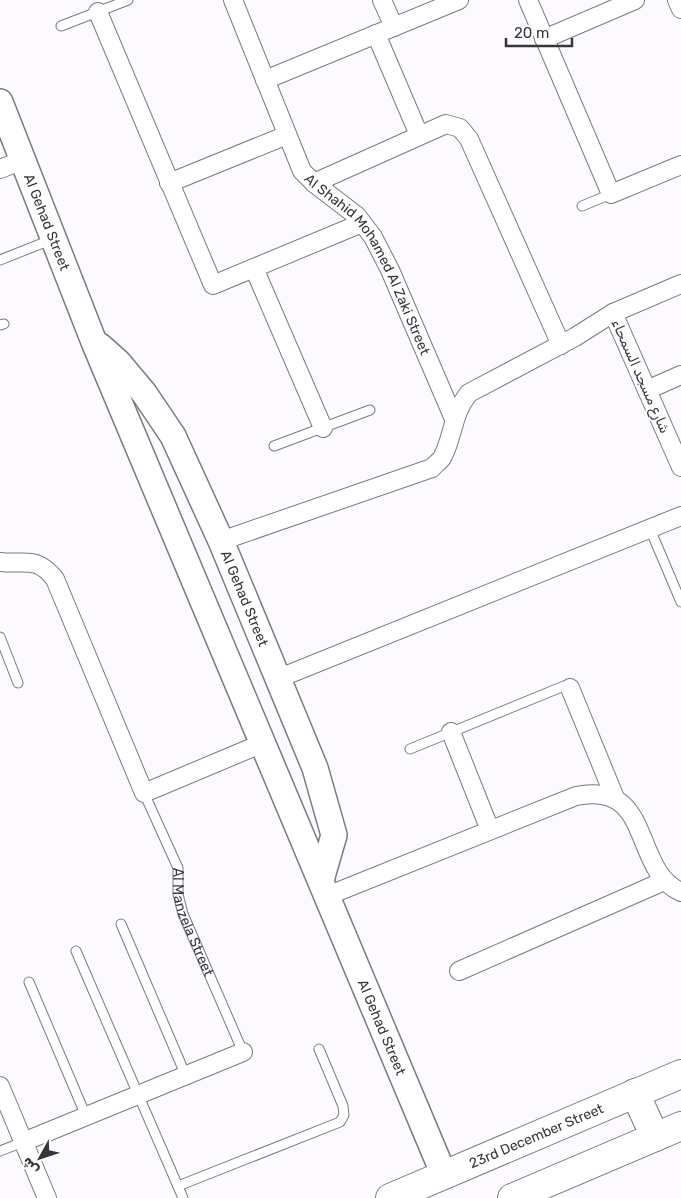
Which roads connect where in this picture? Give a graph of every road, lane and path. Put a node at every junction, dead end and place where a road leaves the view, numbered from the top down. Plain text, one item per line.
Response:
1 (128, 0) edge
2 (233, 0) edge
3 (382, 0) edge
4 (459, 0) edge
5 (528, 0) edge
6 (635, 0) edge
7 (677, 0) edge
8 (681, 9) edge
9 (98, 12) junction
10 (61, 26) dead end
11 (394, 27) junction
12 (376, 34) junction
13 (544, 39) junction
14 (265, 80) junction
15 (0, 102) edge
16 (287, 135) junction
17 (419, 136) junction
18 (23, 160) junction
19 (681, 165) edge
20 (0, 169) edge
21 (169, 183) junction
22 (314, 183) junction
23 (612, 194) junction
24 (582, 206) dead end
25 (362, 223) junction
26 (54, 239) junction
27 (0, 260) edge
28 (254, 268) junction
29 (681, 284) edge
30 (613, 314) junction
31 (94, 342) junction
32 (561, 345) junction
33 (681, 375) edge
34 (647, 390) junction
35 (370, 410) dead end
36 (454, 419) junction
37 (323, 428) junction
38 (274, 446) dead end
39 (681, 466) edge
40 (681, 516) edge
41 (650, 529) junction
42 (221, 541) junction
43 (0, 562) edge
44 (681, 602) edge
45 (0, 638) edge
46 (277, 679) junction
47 (18, 683) dead end
48 (570, 688) joint
49 (451, 732) junction
50 (263, 743) junction
51 (410, 749) dead end
52 (144, 793) junction
53 (615, 798) junction
54 (490, 830) junction
55 (664, 881) junction
56 (324, 888) junction
57 (681, 892) edge
58 (121, 924) dead end
59 (76, 951) dead end
60 (459, 971) dead end
61 (29, 982) dead end
62 (319, 1049) dead end
63 (243, 1052) joint
64 (681, 1074) edge
65 (186, 1076) junction
66 (0, 1086) edge
67 (635, 1094) junction
68 (138, 1095) junction
69 (86, 1116) junction
70 (681, 1126) edge
71 (655, 1137) junction
72 (23, 1142) junction
73 (0, 1151) edge
74 (444, 1175) junction
75 (178, 1186) junction
76 (47, 1198) edge
77 (183, 1198) edge
78 (390, 1198) edge
79 (512, 1198) edge

1 - 9 lane
2 - 14 street, Al Shahid Mohamed Al Zaki Street
3 - 11 street
4 - 11 street
5 - 13 street
6 - 13 street
7 - 8 street
9 - 10 lane
9 - 21 street
11 - 12 street
12 - 14 street
12 - 17 street
13 - 23 street
14 - 16 street, Al Shahid Mohamed Al Zaki Street
15 - 18 street, Al Gehad Street
16 - 21 street
16 - 22 street, Al Shahid Mohamed Al Zaki Street
17 - 22 street
17 - 32 street
18 - 20 street
18 - 26 street, Al Gehad Street
19 - 23 street
21 - 28 street
22 - 25 street, Al Shahid Mohamed Al Zaki Street
23 - 24 lane
25 - 28 street
25 - 36 street, Al Shahid Mohamed Al Zaki Street
26 - 27 lane
26 - 31 street, Al Gehad Street
28 - 37 street
29 - 30 street
30 - 32 street
30 - 34 street, شارع مسجد السمحاء
31 - 42 street, Al Gehad Street
31 - 50 street, Al Gehad Street
32 - 36 street
33 - 34 street
34 - 39 street, شارع مسجد السمحاء
35 - 37 lane
36 - 42 street
37 - 38 lane
40 - 41 street
41 - 44 lane
41 - 46 street
42 - 46 street, Al Gehad Street
43 - 52 street, Al Manzela Street
45 - 47 lane
46 - 56 street, Al Gehad Street
48 - 49 lane
48 - 53 street
49 - 51 lane
49 - 54 street
50 - 52 street
50 - 56 street, Al Gehad Street
52 - 63 lane, Al Manzela Street
53 - 54 street
53 - 55 street
54 - 56 street
55 - 57 street
55 - 60 street
56 - 74 street, Al Gehad Street
58 - 65 lane
59 - 68 lane
61 - 69 lane
62 - 75 lane
63 - 65 street, Al Manzela Street
64 - 67 main road, 23rd December Street
65 - 68 street, Al Manzela Street
66 - 72 street
67 - 71 main road
67 - 74 main road, 23rd December Street
68 - 69 street, Al Manzela Street
68 - 75 lane
69 - 72 street, Al Manzela Street
70 - 71 main road
71 - 79 main road
72 - 73 lane, Al Manzela Street
72 - 76 street
74 - 78 main road, 23rd December Street
75 - 77 lane

